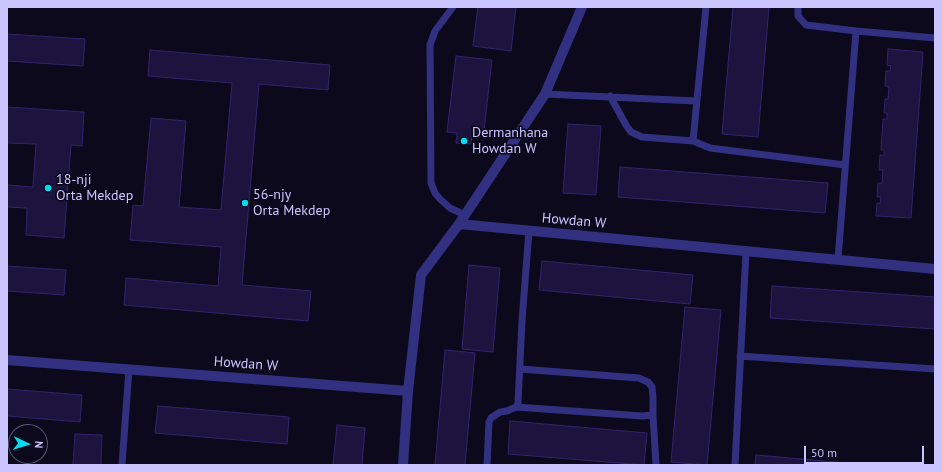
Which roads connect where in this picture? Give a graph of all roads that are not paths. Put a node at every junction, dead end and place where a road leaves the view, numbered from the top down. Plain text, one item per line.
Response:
1 (453, 7) edge
2 (582, 7) edge
3 (706, 7) edge
4 (798, 7) edge
5 (856, 31) junction
6 (935, 38) edge
7 (545, 94) junction
8 (610, 96) junction
9 (696, 101) junction
10 (693, 142) junction
11 (846, 165) junction
12 (462, 219) junction
13 (529, 230) junction
14 (746, 251) junction
15 (838, 259) junction
16 (935, 269) edge
17 (740, 356) junction
18 (7, 360) edge
19 (129, 369) junction
20 (520, 369) junction
21 (935, 369) edge
22 (408, 391) junction
23 (516, 407) junction
24 (653, 416) junction
25 (122, 465) edge
26 (403, 465) edge
27 (487, 465) edge
28 (656, 465) edge
29 (735, 465) edge

1 - 12 lane
2 - 7 street
3 - 9 lane
4 - 5 lane
5 - 6 lane
5 - 11 lane
7 - 8 lane
7 - 12 street
8 - 9 lane
8 - 10 lane
9 - 10 lane
10 - 11 lane
11 - 15 lane
12 - 13 street, Howdan W
12 - 22 street
13 - 14 street, Howdan W
13 - 20 lane
14 - 15 street, Howdan W
14 - 17 lane
15 - 16 street, Howdan W
17 - 21 lane
17 - 29 lane
18 - 19 street, Howdan W
19 - 22 street, Howdan W
19 - 25 lane
20 - 23 lane
20 - 24 lane
22 - 26 street
23 - 24 lane
23 - 27 lane
24 - 28 lane

